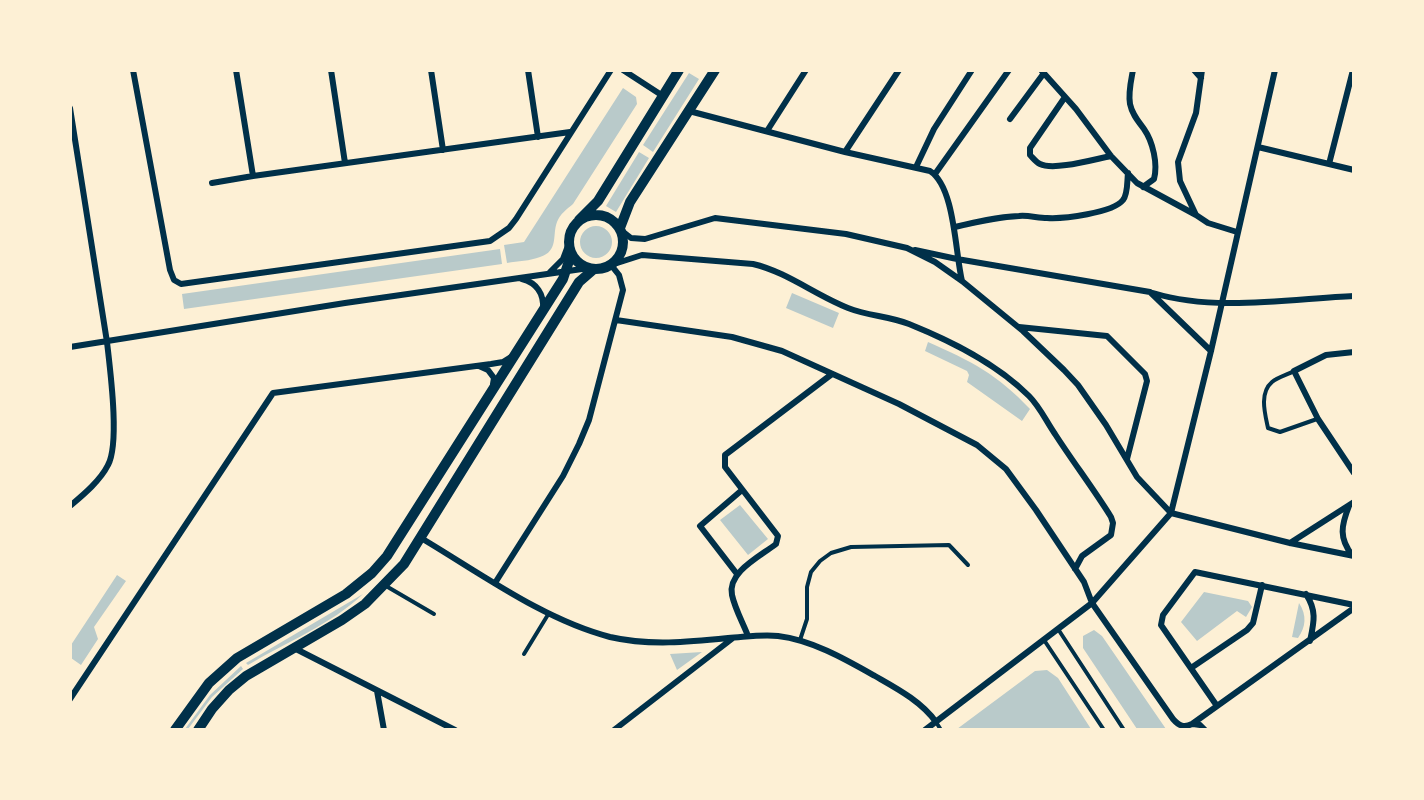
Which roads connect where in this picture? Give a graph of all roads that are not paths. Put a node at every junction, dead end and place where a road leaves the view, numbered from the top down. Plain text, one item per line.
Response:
1 (133, 70) edge
2 (236, 70) edge
3 (331, 70) edge
4 (431, 70) edge
5 (528, 70) edge
6 (611, 70) edge
7 (623, 70) edge
8 (680, 70) edge
9 (715, 70) edge
10 (806, 70) edge
11 (898, 70) edge
12 (972, 70) edge
13 (1009, 70) edge
14 (1133, 70) edge
15 (1194, 70) edge
16 (1202, 70) edge
17 (1275, 70) edge
18 (1353, 70) edge
19 (1042, 72) edge
20 (1201, 78) junction
21 (663, 96) junction
22 (1065, 97) junction
23 (70, 108) edge
24 (689, 111) junction
25 (1010, 119) dead end
26 (767, 131) junction
27 (570, 132) junction
28 (538, 137) junction
29 (1258, 147) junction
30 (443, 150) junction
31 (845, 152) junction
32 (1112, 156) junction
33 (345, 163) junction
34 (1329, 164) junction
35 (916, 167) junction
36 (1353, 170) edge
37 (1128, 173) junction
38 (935, 174) junction
39 (253, 176) junction
40 (212, 183) dead end
41 (1143, 187) junction
42 (1196, 215) junction
43 (579, 220) junction
44 (955, 227) junction
45 (621, 230) junction
46 (1237, 232) junction
47 (569, 246) junction
48 (908, 248) junction
49 (957, 259) junction
50 (611, 265) junction
51 (592, 268) junction
52 (567, 271) junction
53 (547, 274) junction
54 (518, 278) junction
55 (962, 281) junction
56 (1150, 292) junction
57 (1353, 296) edge
58 (1223, 303) junction
59 (543, 312) junction
60 (616, 320) junction
61 (1017, 327) junction
62 (107, 342) junction
63 (70, 347) edge
64 (518, 350) junction
65 (1211, 351) junction
66 (1353, 352) edge
67 (479, 365) junction
68 (1294, 371) junction
69 (832, 374) junction
70 (493, 389) junction
71 (1318, 419) junction
72 (1127, 459) junction
73 (1353, 473) edge
74 (742, 490) junction
75 (1351, 503) edge
76 (70, 506) edge
77 (1171, 513) junction
78 (421, 538) junction
79 (1290, 543) junction
80 (1353, 556) edge
81 (968, 565) dead end
82 (1076, 569) junction
83 (737, 574) junction
84 (495, 583) junction
85 (386, 585) junction
86 (1262, 585) junction
87 (1306, 594) junction
88 (1092, 603) junction
89 (1353, 606) edge
90 (550, 613) junction
91 (434, 614) dead end
92 (1058, 629) junction
93 (748, 636) junction
94 (734, 638) junction
95 (1044, 639) junction
96 (800, 641) junction
97 (1310, 641) junction
98 (293, 648) junction
99 (524, 654) dead end
100 (1191, 668) junction
101 (377, 691) junction
102 (70, 699) edge
103 (1218, 706) junction
104 (936, 722) junction
105 (1192, 724) junction
106 (175, 729) edge
107 (198, 729) edge
108 (384, 729) edge
109 (455, 729) edge
110 (614, 729) edge
111 (925, 729) edge
112 (941, 729) edge
113 (1104, 729) edge
114 (1124, 729) edge
115 (1205, 729) edge

1 - 27 street
2 - 39 street
3 - 33 street
4 - 30 street
5 - 28 street
6 - 27 street
7 - 21 street
8 - 21 main road
9 - 24 main road
10 - 26 street
11 - 31 street
12 - 35 street
13 - 38 street
14 - 41 street
15 - 20 street
16 - 20 street
17 - 29 street
18 - 34 street
19 - 22 street
19 - 25 street
20 - 42 street
21 - 43 main road
22 - 32 street
22 - 32 street
23 - 62 street
24 - 26 street
24 - 45 main road
26 - 31 street
27 - 28 street
28 - 30 street
29 - 34 street
29 - 46 street
30 - 33 street
31 - 35 street
32 - 37 street
33 - 39 street
34 - 36 street
35 - 38 street
37 - 41 street
37 - 44 street
38 - 44 street
39 - 40 street
41 - 42 street
42 - 46 street
43 - 45 main road
43 - 47 main road
44 - 49 street
45 - 48 street
45 - 50 main road
46 - 58 street
47 - 51 main road
47 - 52 main road
47 - 53 street
48 - 49 street
48 - 55 street
49 - 55 street
49 - 56 street
50 - 51 main road
50 - 60 street
50 - 82 street
51 - 52 street
51 - 78 main road
52 - 53 street
52 - 59 main road
53 - 54 street
54 - 59 street
54 - 62 street
55 - 61 street
56 - 58 street
56 - 65 street
57 - 58 street
58 - 65 street
59 - 64 main road
60 - 69 street
60 - 84 street
61 - 72 street
61 - 72 street
62 - 63 street
62 - 76 street
64 - 67 street
64 - 70 main road
65 - 77 street
66 - 68 street
67 - 70 street
67 - 102 street
68 - 71 street
68 - 71 lane
69 - 74 street
69 - 82 street
70 - 106 main road
71 - 73 street
72 - 77 street
74 - 83 street
74 - 83 street
75 - 79 street
75 - 80 street
77 - 79 street
77 - 88 street
78 - 84 street
78 - 85 main road
79 - 80 street
81 - 96 lane
82 - 88 street
83 - 93 street
84 - 90 street
85 - 91 lane
85 - 98 main road
86 - 87 street
86 - 100 street
86 - 100 street
87 - 89 street
87 - 97 street
88 - 92 street
88 - 105 street
89 - 97 street
90 - 94 street
90 - 99 lane
92 - 95 street
92 - 114 lane
93 - 94 street
93 - 96 street
94 - 110 street
95 - 104 street
95 - 113 lane
96 - 104 street
97 - 103 street
98 - 101 street
98 - 107 main road
100 - 103 street
101 - 108 street
101 - 109 street
103 - 105 street
104 - 111 street
104 - 112 lane
105 - 115 street

